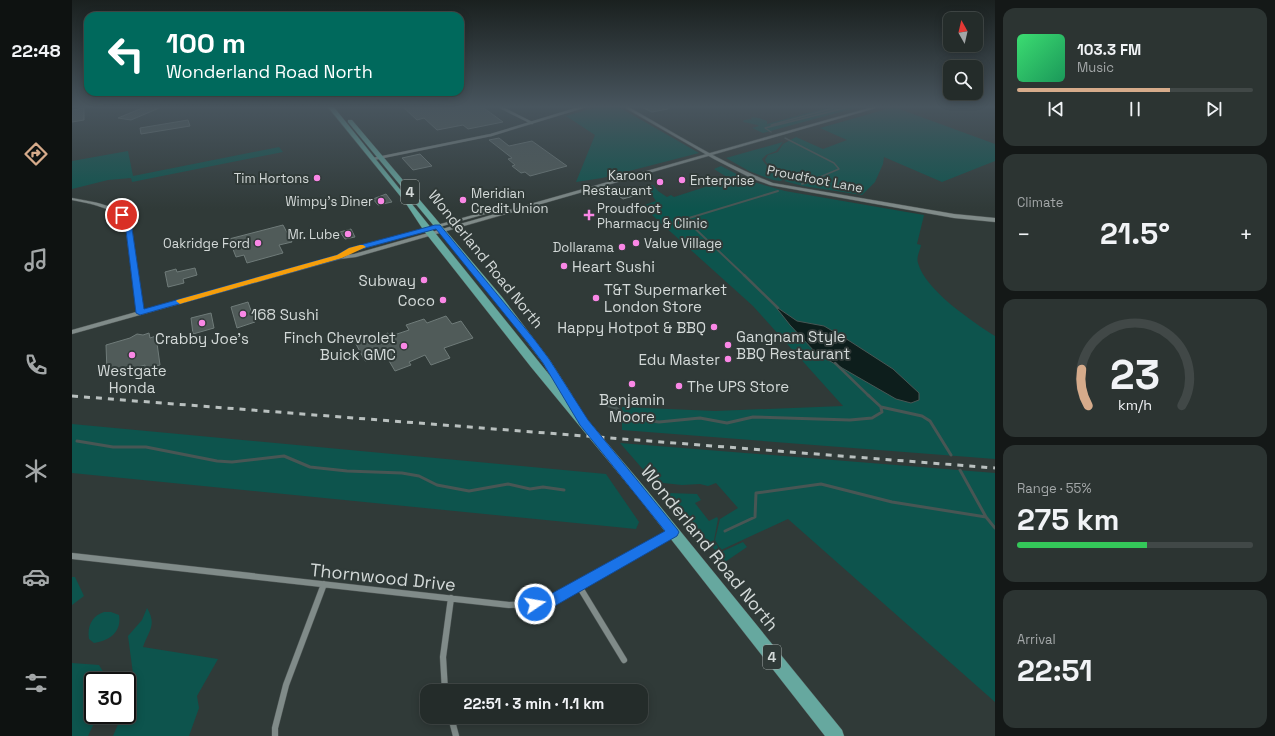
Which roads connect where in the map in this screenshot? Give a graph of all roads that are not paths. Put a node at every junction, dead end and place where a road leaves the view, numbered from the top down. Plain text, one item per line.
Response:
1 (358, 140) edge
2 (366, 140) edge
3 (465, 140) edge
4 (685, 140) edge
5 (758, 140) edge
6 (709, 154) junction
7 (381, 158) junction
8 (373, 159) junction
9 (72, 199) edge
10 (995, 220) edge
11 (440, 229) junction
12 (429, 232) junction
13 (140, 313) junction
14 (72, 332) edge
15 (584, 422) junction
16 (673, 532) junction
17 (72, 556) edge
18 (324, 584) junction
19 (579, 586) junction
20 (451, 598) junction
21 (624, 660) dead end
22 (443, 684) edge
23 (453, 724) edge
24 (276, 736) edge
25 (456, 736) edge
26 (836, 736) edge

1 - 8 main road, Wonderland Road North / 4
2 - 7 main road, Wonderland Road North / 4
3 - 7 street
4 - 6 street, Proudfoot Lane
5 - 6 main road
6 - 10 street, Proudfoot Lane
6 - 11 main road
7 - 8 street
7 - 11 main road, Wonderland Road North / 4
8 - 12 main road, Wonderland Road North / 4
9 - 13 street
11 - 12 main road
11 - 15 main road, Wonderland Road North / 4
12 - 13 main road
12 - 15 main road, Wonderland Road North / 4
13 - 14 main road
15 - 16 main road, Wonderland Road North / 4
16 - 19 street, Thornwood Drive
16 - 26 main road, Wonderland Road North / 4
17 - 18 street, Thornwood Drive
18 - 20 street, Thornwood Drive
18 - 24 street
19 - 20 street, Thornwood Drive
19 - 21 street
20 - 22 street
23 - 25 street

